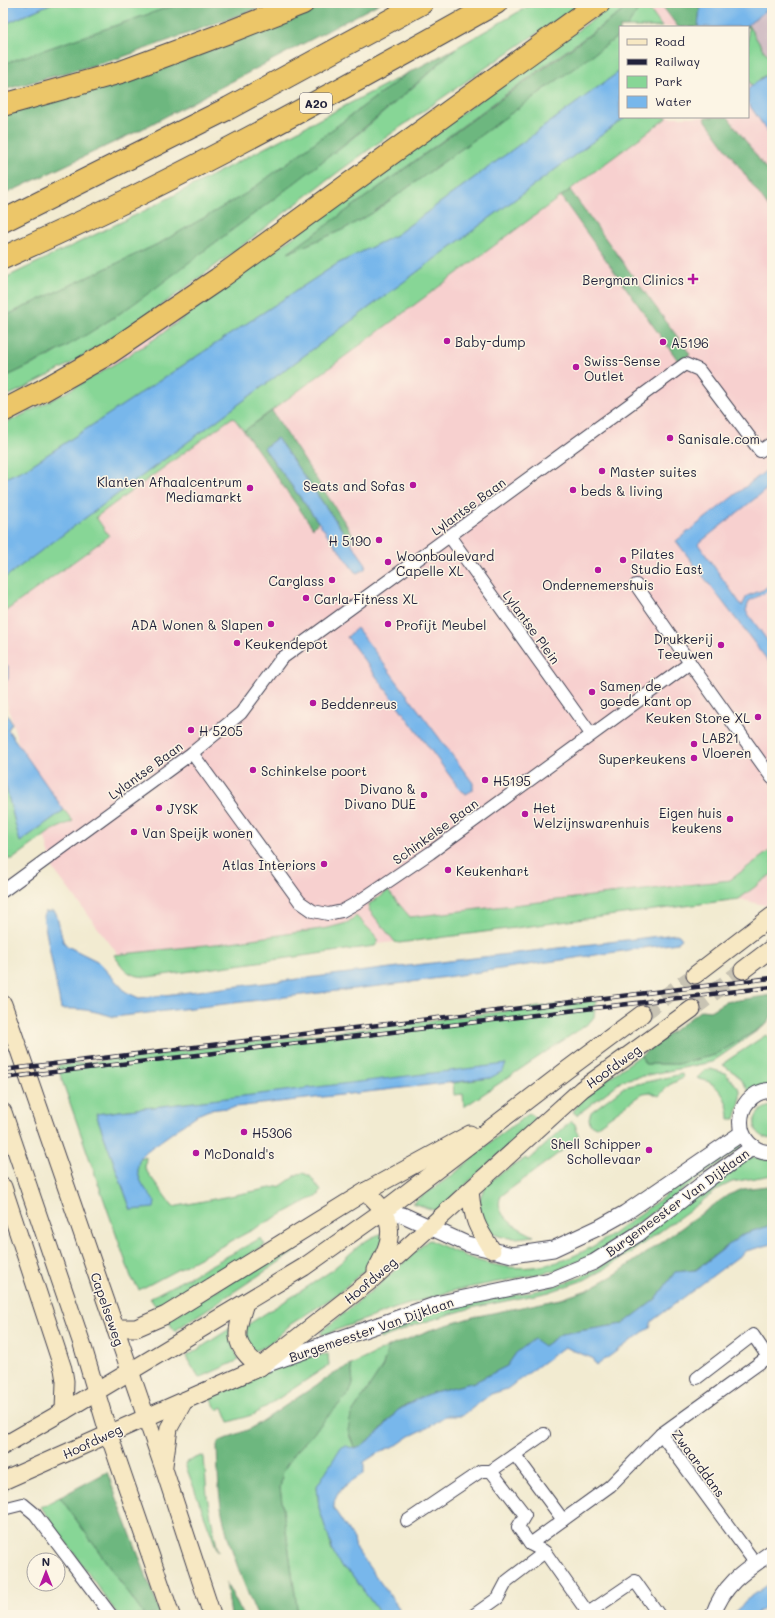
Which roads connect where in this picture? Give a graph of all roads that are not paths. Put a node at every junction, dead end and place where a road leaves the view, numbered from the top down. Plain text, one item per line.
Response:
1 (303, 3) edge
2 (422, 3) edge
3 (496, 3) edge
4 (599, 3) edge
5 (3, 105) edge
6 (3, 221) edge
7 (3, 258) edge
8 (3, 411) edge
9 (772, 443) edge
10 (450, 537) junction
11 (636, 586) dead end
12 (690, 663) junction
13 (591, 734) junction
14 (192, 753) junction
15 (772, 778) edge
16 (3, 891) edge
17 (772, 916) edge
18 (772, 948) edge
19 (744, 970) tunnel mouth
20 (695, 975) tunnel mouth
21 (3, 1004) edge
22 (692, 1009) tunnel mouth
23 (642, 1014) tunnel mouth
24 (772, 1090) edge
25 (521, 1105) junction
26 (3, 1112) edge
27 (742, 1133) junction
28 (752, 1147) junction
29 (772, 1153) edge
30 (3, 1187) edge
31 (366, 1192) junction
32 (470, 1192) junction
33 (383, 1211) junction
34 (431, 1227) junction
35 (492, 1250) junction
36 (370, 1280) junction
37 (245, 1303) junction
38 (115, 1328) junction
39 (771, 1358) edge
40 (260, 1367) junction
41 (130, 1372) junction
42 (697, 1378) dead end
43 (95, 1392) junction
44 (184, 1402) junction
45 (64, 1411) junction
46 (145, 1417) junction
47 (108, 1432) junction
48 (544, 1434) dead end
49 (660, 1434) junction
50 (3, 1446) edge
51 (515, 1455) junction
52 (164, 1469) junction
53 (491, 1471) junction
54 (3, 1481) edge
55 (3, 1509) edge
56 (563, 1520) junction
57 (407, 1521) dead end
58 (530, 1544) junction
59 (545, 1552) junction
60 (772, 1552) edge
61 (751, 1557) dead end
62 (111, 1615) edge
63 (171, 1615) edge
64 (212, 1615) edge
65 (474, 1615) edge
66 (659, 1615) edge
67 (713, 1615) edge

1 - 5 highway
2 - 6 highway
3 - 7 highway, A20
4 - 8 highway
9 - 10 street, Lylantse Baan
10 - 13 street, Lylantse Plein
10 - 14 street, Lylantse Baan
11 - 12 street
12 - 13 street, Schinkelse Baan
12 - 15 street
13 - 14 street, Schinkelse Baan
14 - 16 street, Lylantse Baan
17 - 20 main road
18 - 19 main road
21 - 38 main road, Capelseweg
22 - 32 main road, Hoofdweg
23 - 25 main road, Hoofdweg
24 - 27 street
25 - 31 main road, Hoofdweg
25 - 33 main road, Hoofdweg
26 - 43 main road
27 - 28 street
27 - 35 street, Burgemeester Van Dijklaan
28 - 29 street
28 - 40 street, Burgemeester Van Dijklaan
30 - 45 main road
31 - 33 main road
31 - 38 main road, Hoofdweg
32 - 34 main road, Hoofdweg
32 - 35 main road
33 - 34 street, Burgemeester Van Dijklaan
33 - 36 main road
33 - 37 main road, Hoofdweg
34 - 35 street, Burgemeester Van Dijklaan
34 - 36 main road, Hoofdweg
36 - 40 main road, Hoofdweg
37 - 40 main road
37 - 41 main road, Hoofdweg
38 - 41 main road, Capelseweg
39 - 42 street, Zwaarddans
39 - 49 street, Zwaarddans
40 - 44 main road, Hoofdweg
41 - 43 main road, Hoofdweg
41 - 46 main road, Capelseweg
43 - 45 main road, Hoofdweg
43 - 47 main road
44 - 46 main road, Hoofdweg
44 - 52 main road
45 - 50 main road, Hoofdweg
46 - 47 main road, Hoofdweg
46 - 52 main road, Capelseweg
47 - 54 main road, Hoofdweg
47 - 63 main road
48 - 51 street
49 - 56 street
49 - 61 street, Zwaarddans
51 - 53 street
51 - 56 street
52 - 64 main road, Capelseweg
53 - 57 street
53 - 58 street
55 - 62 street
56 - 58 street
58 - 59 street
59 - 65 street
59 - 66 street
60 - 67 street

